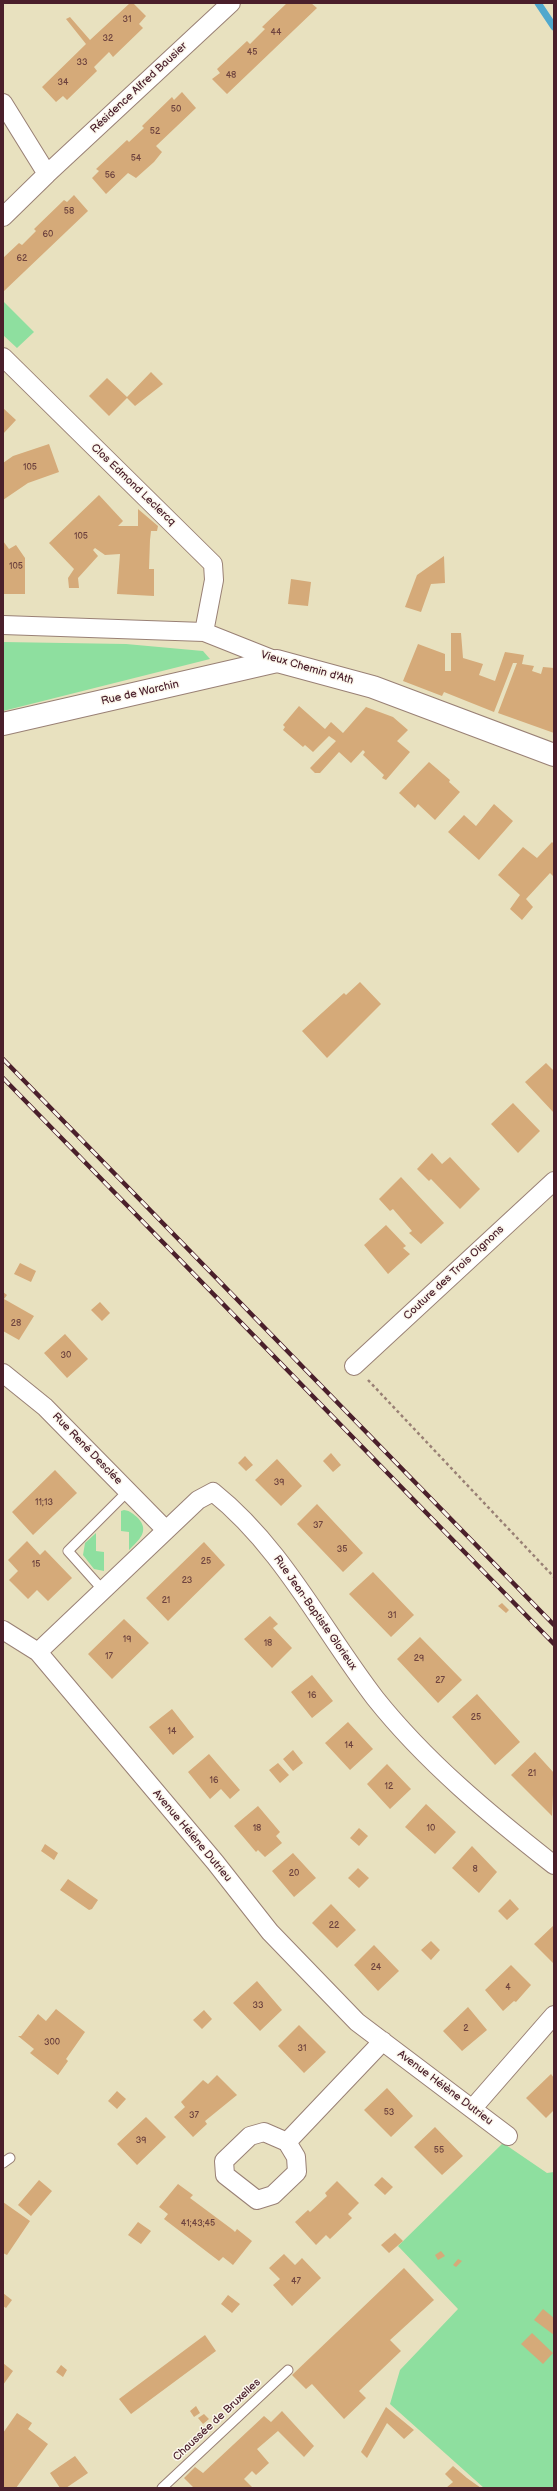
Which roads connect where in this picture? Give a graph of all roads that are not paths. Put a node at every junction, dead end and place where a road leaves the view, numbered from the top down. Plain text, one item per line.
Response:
1 (231, 3) edge
2 (3, 103) edge
3 (47, 174) junction
4 (3, 217) edge
5 (3, 357) edge
6 (3, 626) edge
7 (204, 632) junction
8 (276, 661) junction
9 (3, 724) edge
10 (554, 755) edge
11 (554, 1181) edge
12 (354, 1366) road end
13 (3, 1373) edge
14 (128, 1491) junction
15 (166, 1530) junction
16 (102, 1589) junction
17 (3, 1630) edge
18 (38, 1652) junction
19 (554, 1865) edge
20 (554, 2015) edge
21 (383, 2041) junction
22 (472, 2109) junction
23 (508, 2136) dead end
24 (287, 2142) dead end
25 (288, 2370) dead end
26 (162, 2488) edge

1 - 3 street, Résidence Alfred Bausier
2 - 3 street
3 - 4 street, Résidence Alfred Bausier
5 - 7 street, Clos Edmond Leclercq
6 - 7 street, Vieux Chemin d'Ath
7 - 8 street, Vieux Chemin d'Ath
8 - 9 street, Rue de Warchin
8 - 10 street, Vieux Chemin d'Ath
11 - 12 street, Couture des Trois Oignons
13 - 14 street, Rue René Desclée
14 - 15 street, Rue René Desclée
14 - 16 lane
15 - 16 street, Rue Jean-Baptiste Glorieux
15 - 19 street, Rue Jean-Baptiste Glorieux
16 - 18 street, Rue Jean-Baptiste Glorieux
17 - 18 street, Avenue Hélène Dutrieu
18 - 21 street, Avenue Hélène Dutrieu
20 - 22 street
21 - 22 street, Avenue Hélène Dutrieu
21 - 24 street
22 - 23 street, Avenue Hélène Dutrieu
25 - 26 lane, Chaussée de Bruxelles

